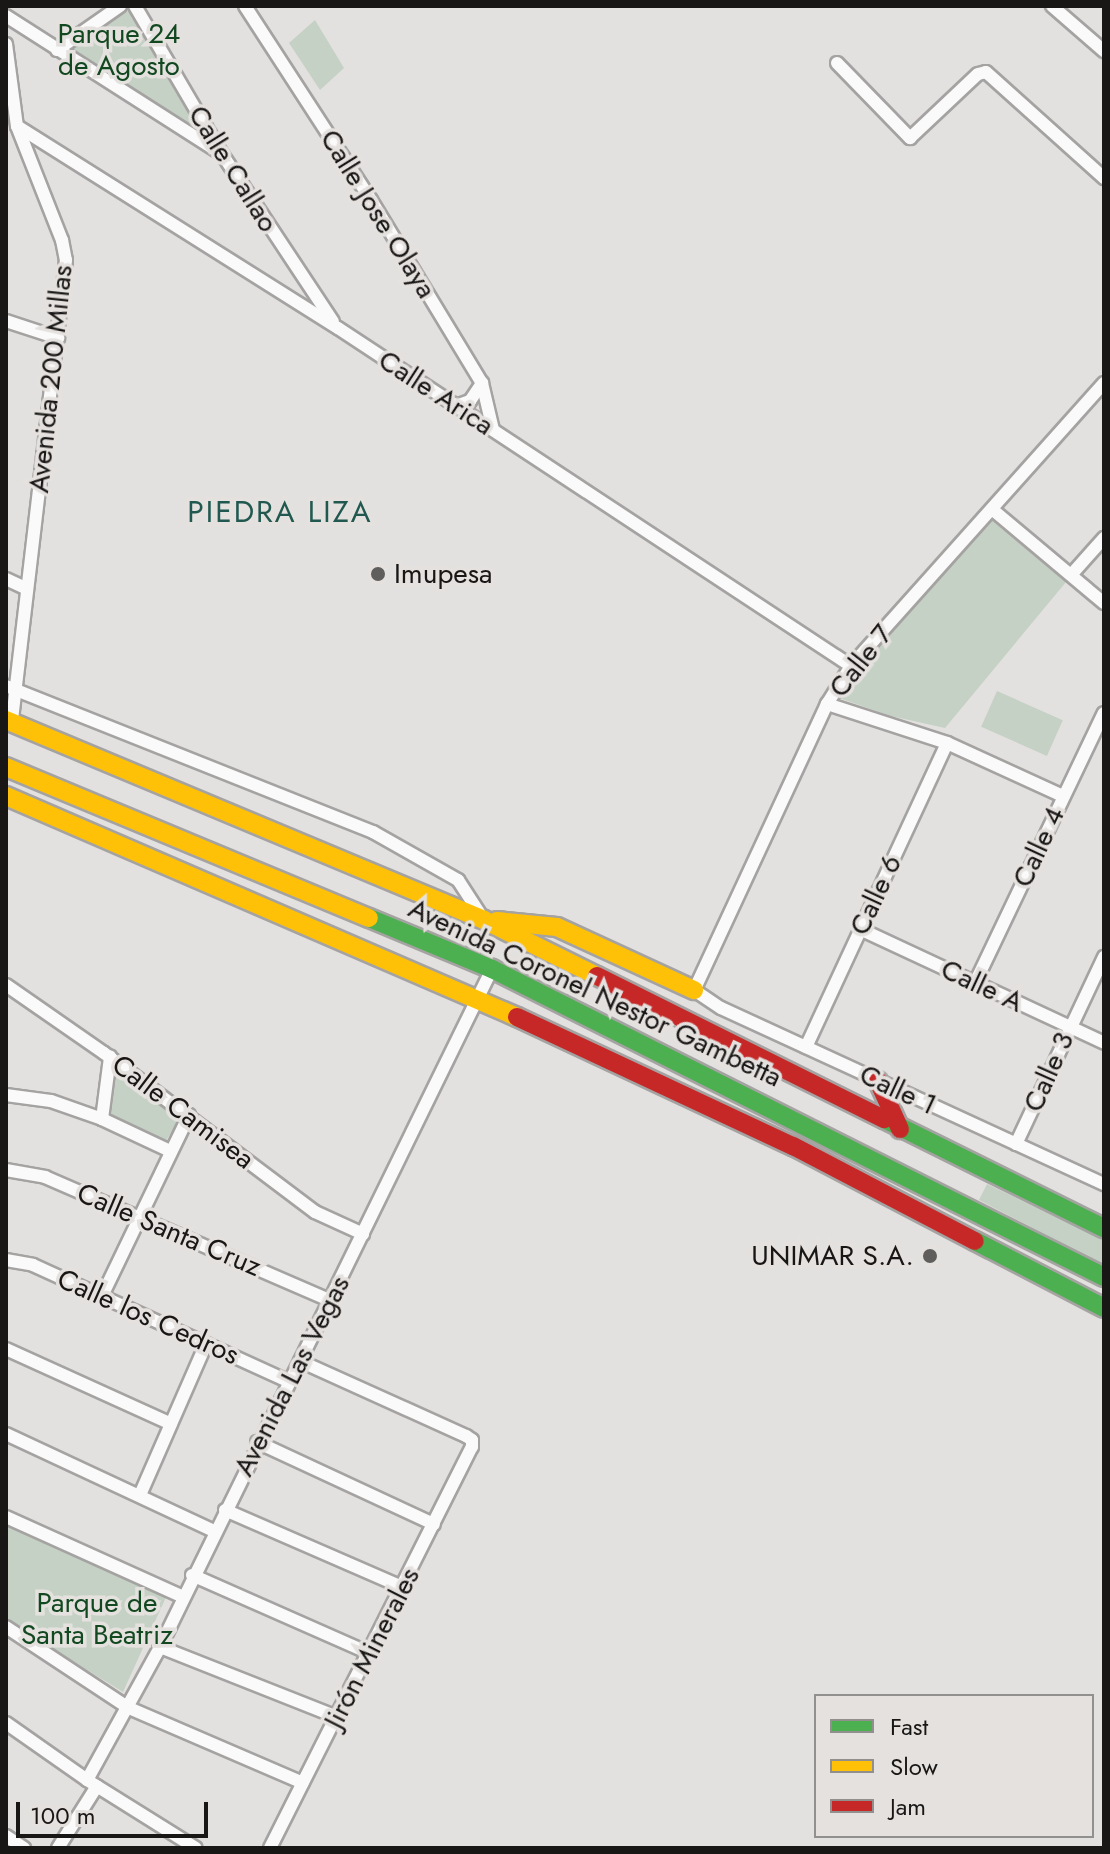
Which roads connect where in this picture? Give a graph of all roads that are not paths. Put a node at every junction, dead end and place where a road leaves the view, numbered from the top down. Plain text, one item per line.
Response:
1 (120, 6) edge
2 (135, 6) edge
3 (245, 6) edge
4 (1052, 6) edge
5 (6, 16) edge
6 (6, 44) edge
7 (57, 50) junction
8 (1104, 51) edge
9 (837, 63) dead end
10 (17, 126) junction
11 (222, 154) junction
12 (1103, 175) edge
13 (310, 288) junction
14 (297, 302) junction
15 (6, 321) edge
16 (338, 328) junction
17 (58, 338) junction
18 (482, 383) junction
19 (1104, 383) edge
20 (456, 406) junction
21 (493, 430) junction
22 (993, 510) junction
23 (1104, 538) edge
24 (1071, 575) junction
25 (6, 579) edge
26 (27, 589) junction
27 (1104, 603) edge
28 (851, 666) junction
29 (10, 688) edge
30 (827, 704) junction
31 (1104, 713) edge
32 (9, 721) edge
33 (947, 743) junction
34 (6, 767) edge
35 (6, 796) edge
36 (1063, 796) junction
37 (484, 920) junction
38 (860, 929) junction
39 (1104, 957) edge
40 (492, 969) junction
41 (975, 983) junction
42 (6, 985) edge
43 (694, 990) junction
44 (479, 999) junction
45 (1069, 1027) junction
46 (1104, 1043) edge
47 (806, 1047) junction
48 (110, 1057) junction
49 (878, 1081) junction
50 (6, 1095) edge
51 (189, 1115) junction
52 (102, 1119) junction
53 (900, 1129) junction
54 (1016, 1144) junction
55 (170, 1151) junction
56 (6, 1170) edge
57 (1104, 1184) edge
58 (139, 1216) junction
59 (1104, 1228) edge
60 (363, 1234) junction
61 (6, 1260) edge
62 (1104, 1277) edge
63 (102, 1296) junction
64 (329, 1300) junction
65 (1104, 1308) edge
66 (206, 1344) junction
67 (6, 1349) edge
68 (300, 1361) junction
69 (288, 1381) junction
70 (171, 1424) junction
71 (6, 1434) edge
72 (257, 1442) junction
73 (140, 1495) junction
74 (225, 1510) junction
75 (6, 1517) edge
76 (434, 1524) junction
77 (214, 1531) junction
78 (192, 1575) junction
79 (402, 1587) junction
80 (183, 1597) junction
81 (6, 1627) edge
82 (160, 1647) junction
83 (369, 1653) junction
84 (129, 1708) junction
85 (337, 1717) junction
86 (6, 1723) edge
87 (92, 1783) junction
88 (303, 1783) junction
89 (6, 1836) edge
90 (24, 1848) edge
91 (58, 1848) edge
92 (196, 1848) edge
93 (270, 1848) edge

1 - 7 street
2 - 11 street, Calle Callao
3 - 18 street, Calle Jose Olaya
4 - 8 street
5 - 7 street
6 - 10 street, Avenida 200 Millas
7 - 11 street
9 - 12 street
10 - 14 street, Calle Arica
10 - 17 street, Avenida 200 Millas
11 - 13 street, Calle Callao
13 - 14 street
13 - 16 street, Calle Callao
14 - 16 street, Calle Arica
15 - 17 street
16 - 20 street, Calle Arica
17 - 26 street, Avenida 200 Millas
18 - 20 street
18 - 21 street, Calle Jose Olaya
19 - 22 street, Calle 7
20 - 21 street, Calle Arica
21 - 28 street, Calle Arica
22 - 24 street
22 - 28 street, Calle 7
23 - 24 street
24 - 27 street
25 - 26 street
26 - 29 street, Avenida 200 Millas
28 - 30 street, Calle 7
29 - 32 street, Avenida 200 Millas
29 - 37 street
30 - 33 street
30 - 43 street, Calle 7
31 - 36 street, Calle 4
32 - 37 main road, Avenida Coronel Nestor Gambetta
33 - 36 street
33 - 38 street, Calle 6
34 - 40 main road, Avenida Coronel Nestor Gambetta
35 - 44 main road
36 - 41 street, Calle 4
37 - 43 main road
37 - 53 main road, Avenida Coronel Nestor Gambetta
38 - 41 street, Calle A
38 - 47 street, Calle 6
39 - 45 street, Calle 3
40 - 44 street, Avenida Las Vegas
40 - 62 main road, Avenida Coronel Nestor Gambetta
41 - 45 street, Calle A
42 - 48 street, Calle Camisea
43 - 47 street, Calle 1
44 - 60 street, Avenida Las Vegas
44 - 65 main road
45 - 46 street, Calle A
45 - 54 street, Calle 3
47 - 49 street, Calle 1
48 - 51 street, Calle Camisea
48 - 52 street
49 - 53 main road
49 - 54 street, Calle 1
50 - 52 street
51 - 55 street
51 - 60 street, Calle Camisea
52 - 55 street
53 - 59 main road, Avenida Coronel Nestor Gambetta
54 - 57 street, Calle 1
55 - 58 street
56 - 58 street, Calle Santa Cruz
58 - 63 street
58 - 64 street, Calle Santa Cruz
60 - 64 street, Avenida Las Vegas
61 - 63 street, Calle los Cedros
63 - 66 street, Calle los Cedros
64 - 68 street, Avenida Las Vegas
66 - 69 street, Calle los Cedros
66 - 70 street
67 - 70 street
68 - 69 street, Avenida Las Vegas
68 - 76 street, Jirón Minerales
69 - 72 street, Avenida Las Vegas
70 - 73 street
71 - 73 street
72 - 74 street, Avenida Las Vegas
72 - 76 street
73 - 77 street
74 - 77 street, Avenida Las Vegas
74 - 79 street
75 - 80 street
76 - 79 street, Jirón Minerales
77 - 78 street, Avenida Las Vegas
78 - 80 street, Avenida Las Vegas
78 - 83 street
79 - 83 street, Jirón Minerales
80 - 82 street, Avenida Las Vegas
81 - 84 street
82 - 84 street, Avenida Las Vegas
82 - 85 street
83 - 85 street, Jirón Minerales
84 - 87 street, Avenida Las Vegas
84 - 88 street
85 - 88 street, Jirón Minerales
86 - 87 street
87 - 91 street, Avenida Las Vegas
87 - 92 street
88 - 93 street, Jirón Minerales
89 - 90 street

